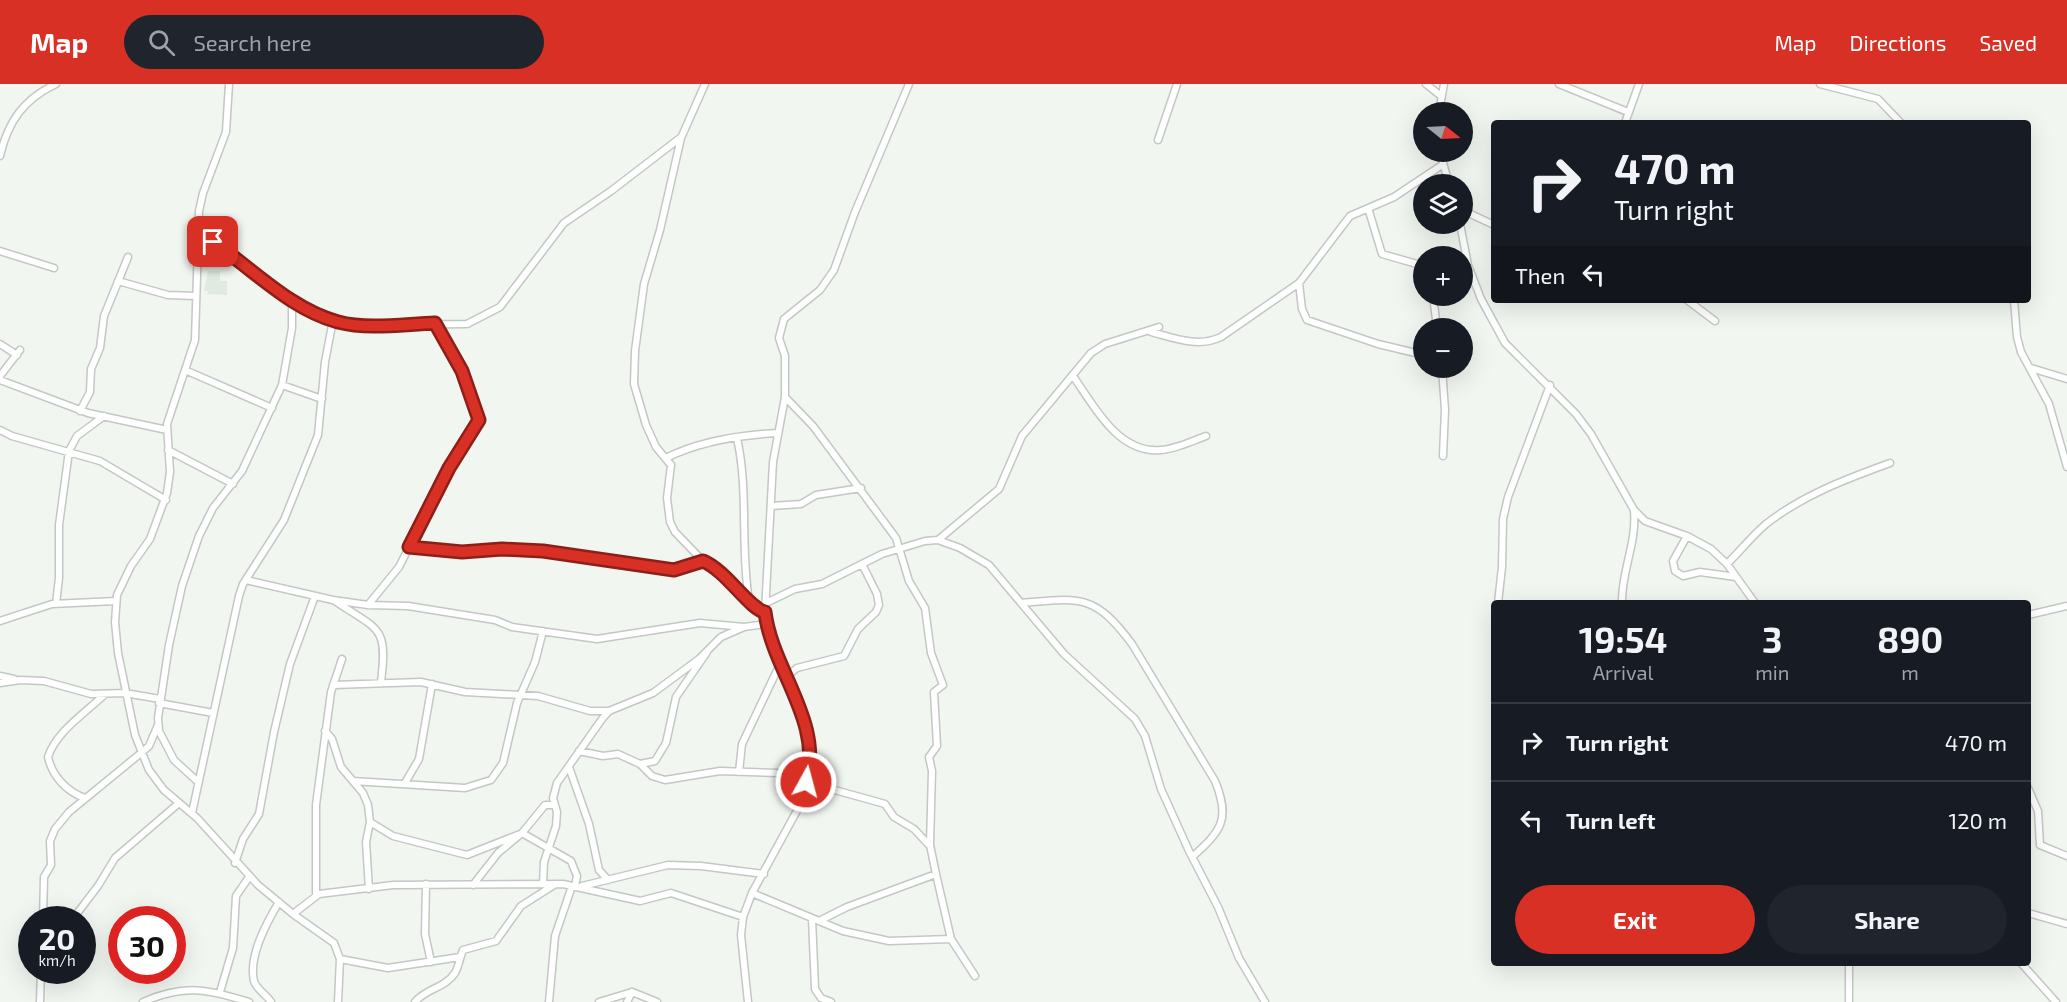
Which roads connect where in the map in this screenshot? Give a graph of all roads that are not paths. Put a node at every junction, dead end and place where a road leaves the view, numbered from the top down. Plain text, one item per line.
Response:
1 (56, 84) edge
2 (229, 84) edge
3 (705, 84) edge
4 (909, 84) edge
5 (1177, 84) edge
6 (1426, 84) edge
7 (1444, 84) edge
8 (1559, 84) edge
9 (1639, 84) edge
10 (1820, 84) edge
11 (1440, 96) junction
12 (1440, 102) edge
13 (1628, 112) junction
14 (1626, 120) edge
15 (1898, 120) edge
16 (681, 138) junction
17 (1158, 140) dead end
18 (0, 156) edge
19 (1442, 162) edge
20 (1442, 165) junction
21 (1445, 174) edge
22 (1368, 208) junction
23 (1473, 215) edge
24 (1491, 224) edge
25 (199, 233) junction
26 (1462, 234) edge
27 (0, 251) edge
28 (128, 257) dead end
29 (1413, 263) edge
30 (54, 268) dead end
31 (118, 281) junction
32 (1299, 283) junction
33 (196, 296) junction
34 (292, 300) junction
35 (1691, 303) edge
36 (2014, 303) edge
37 (333, 320) junction
38 (1715, 321) dead end
39 (435, 323) junction
40 (1159, 327) dead end
41 (1151, 332) junction
42 (0, 344) edge
43 (1413, 353) edge
44 (2031, 368) junction
45 (185, 370) junction
46 (1073, 376) junction
47 (0, 378) edge
48 (1443, 378) edge
49 (2067, 379) edge
50 (282, 385) junction
51 (1550, 385) junction
52 (785, 397) junction
53 (322, 399) junction
54 (272, 408) junction
55 (80, 411) junction
56 (104, 416) junction
57 (0, 430) edge
58 (167, 430) junction
59 (777, 433) junction
60 (1206, 436) dead end
61 (737, 438) junction
62 (168, 450) junction
63 (69, 451) junction
64 (1443, 456) dead end
65 (666, 458) junction
66 (1890, 463) dead end
67 (2067, 467) edge
68 (233, 484) junction
69 (861, 488) junction
70 (166, 500) junction
71 (771, 507) junction
72 (1634, 510) junction
73 (1688, 536) junction
74 (938, 540) junction
75 (409, 547) junction
76 (901, 548) junction
77 (703, 561) junction
78 (862, 564) junction
79 (1727, 564) junction
80 (1737, 577) junction
81 (246, 580) junction
82 (315, 596) junction
83 (333, 600) junction
84 (1498, 600) edge
85 (1622, 600) edge
86 (1753, 600) edge
87 (116, 601) junction
88 (749, 601) junction
89 (1021, 603) junction
90 (56, 604) junction
91 (764, 604) junction
92 (368, 605) junction
93 (2067, 606) edge
94 (765, 612) junction
95 (2031, 614) edge
96 (0, 621) edge
97 (766, 624) junction
98 (744, 627) junction
99 (543, 631) junction
100 (709, 649) junction
101 (342, 659) dead end
102 (781, 663) junction
103 (0, 676) edge
104 (787, 676) junction
105 (20, 680) junction
106 (381, 682) junction
107 (0, 683) edge
108 (432, 684) junction
109 (333, 685) junction
110 (125, 693) junction
111 (104, 695) junction
112 (520, 695) junction
113 (160, 701) junction
114 (609, 711) junction
115 (213, 713) junction
116 (158, 724) junction
117 (325, 731) junction
118 (579, 751) junction
119 (141, 753) junction
120 (640, 765) junction
121 (568, 767) junction
122 (739, 772) junction
123 (809, 774) junction
124 (353, 781) junction
125 (197, 782) junction
126 (806, 782) junction
127 (405, 783) junction
128 (2031, 795) edge
129 (85, 798) junction
130 (179, 803) junction
131 (554, 805) junction
132 (192, 813) junction
133 (370, 822) junction
134 (521, 834) junction
135 (930, 845) junction
136 (546, 849) junction
137 (2067, 856) edge
138 (1192, 857) junction
139 (235, 863) junction
140 (764, 874) junction
141 (936, 874) junction
142 (249, 877) junction
143 (608, 880) junction
144 (426, 884) junction
145 (543, 884) junction
146 (557, 884) junction
147 (473, 885) junction
148 (575, 886) junction
149 (369, 889) junction
150 (752, 893) junction
151 (316, 895) junction
152 (279, 902) junction
153 (43, 906) edge
154 (83, 906) edge
155 (293, 914) junction
156 (2031, 914) edge
157 (743, 917) junction
158 (816, 920) junction
159 (2067, 924) edge
160 (951, 939) junction
161 (460, 957) junction
162 (340, 959) junction
163 (431, 962) junction
164 (1849, 966) edge
165 (2024, 966) edge
166 (975, 976) dead end
167 (41, 984) edge
168 (220, 992) junction
169 (632, 992) junction
170 (40, 1002) edge
171 (143, 1002) edge
172 (249, 1002) edge
173 (271, 1002) edge
174 (338, 1002) edge
175 (415, 1002) edge
176 (549, 1002) edge
177 (598, 1002) edge
178 (627, 1002) edge
179 (657, 1002) edge
180 (748, 1002) edge
181 (831, 1002) edge
182 (1265, 1002) edge
183 (1849, 1002) edge
184 (2056, 1002) edge

1 - 18 street
2 - 25 street
3 - 16 street
4 - 52 street
5 - 17 street
6 - 11 street
7 - 11 street
8 - 13 street
9 - 13 street
10 - 15 street
11 - 12 street
13 - 14 street
16 - 39 street
16 - 65 street
19 - 20 street
20 - 21 street
20 - 22 street
22 - 29 street
22 - 32 street
23 - 24 street
25 - 33 street
25 - 34 street
26 - 51 street
27 - 30 street
28 - 31 street
31 - 33 street
31 - 55 street
32 - 41 street
32 - 43 street
33 - 45 street
34 - 37 street
34 - 50 street
35 - 38 street
36 - 44 street
37 - 39 street
37 - 53 street
39 - 75 street
40 - 41 street
41 - 46 street
42 - 47 street
44 - 49 street
44 - 67 street
45 - 54 street
45 - 58 street
46 - 60 street
46 - 74 street
47 - 55 street
48 - 64 street
50 - 53 street
50 - 54 street
51 - 72 street
51 - 84 street
52 - 59 street
52 - 69 street
53 - 81 street
54 - 68 street
55 - 56 street
56 - 58 street
56 - 63 street
57 - 63 street
58 - 62 street
59 - 61 street
59 - 71 street
61 - 65 street
61 - 88 street
62 - 68 street
62 - 70 street
63 - 70 street
63 - 90 street
65 - 77 street
66 - 79 street
68 - 113 street
69 - 71 street
69 - 76 street
70 - 87 street
71 - 91 street
72 - 73 street
72 - 85 street
73 - 79 street
73 - 80 street
74 - 76 street
74 - 89 street
75 - 77 street
75 - 92 street
76 - 78 street
76 - 135 street
77 - 88 street
78 - 91 street
78 - 104 street
79 - 80 street
80 - 86 street
81 - 82 street
81 - 115 street
82 - 83 street
82 - 139 street
83 - 92 street
83 - 106 street
87 - 90 street
87 - 110 street
88 - 94 street
89 - 138 street
89 - 138 street
90 - 96 street
91 - 94 street
92 - 99 street
93 - 95 street
94 - 97 street
97 - 98 street
97 - 102 street
98 - 99 street
98 - 100 street
99 - 112 street
100 - 114 street
100 - 120 street
101 - 109 street
102 - 104 street
102 - 122 street
103 - 105 street
104 - 123 street
105 - 107 street
105 - 111 street
106 - 108 street
106 - 109 street
108 - 112 street
108 - 127 street
109 - 117 street
110 - 111 street
110 - 113 street
110 - 119 street
111 - 129 street
112 - 114 street
112 - 127 street
113 - 115 street
113 - 116 street
114 - 118 street
115 - 125 street
116 - 119 street
116 - 125 street
117 - 124 street
117 - 151 street
118 - 120 street
118 - 121 street
119 - 129 street
119 - 130 street
120 - 122 street
121 - 131 street
121 - 143 street
122 - 123 street
123 - 126 street
124 - 127 street
124 - 133 street
125 - 132 street
126 - 135 street
126 - 140 street
128 - 137 street
129 - 153 street
130 - 132 street
130 - 154 street
131 - 134 street
131 - 136 street
132 - 139 street
133 - 134 street
133 - 149 street
134 - 136 street
134 - 147 street
135 - 141 street
136 - 145 street
136 - 148 street
138 - 182 street
139 - 142 street
140 - 143 street
140 - 150 street
141 - 158 street
141 - 160 street
142 - 152 street
142 - 168 street
143 - 148 street
144 - 147 street
144 - 149 street
144 - 163 street
145 - 146 street
145 - 147 street
146 - 148 street
146 - 161 street
148 - 157 street
148 - 176 street
149 - 151 street
150 - 157 street
150 - 158 street
151 - 155 street
152 - 155 street
152 - 173 street
155 - 162 street
156 - 159 street
157 - 180 street
158 - 160 street
158 - 181 street
160 - 166 street
161 - 163 street
161 - 175 street
162 - 163 street
162 - 174 street
164 - 183 street
165 - 184 street
167 - 170 street
168 - 171 street
168 - 172 street
169 - 177 street
169 - 178 street
169 - 179 street

